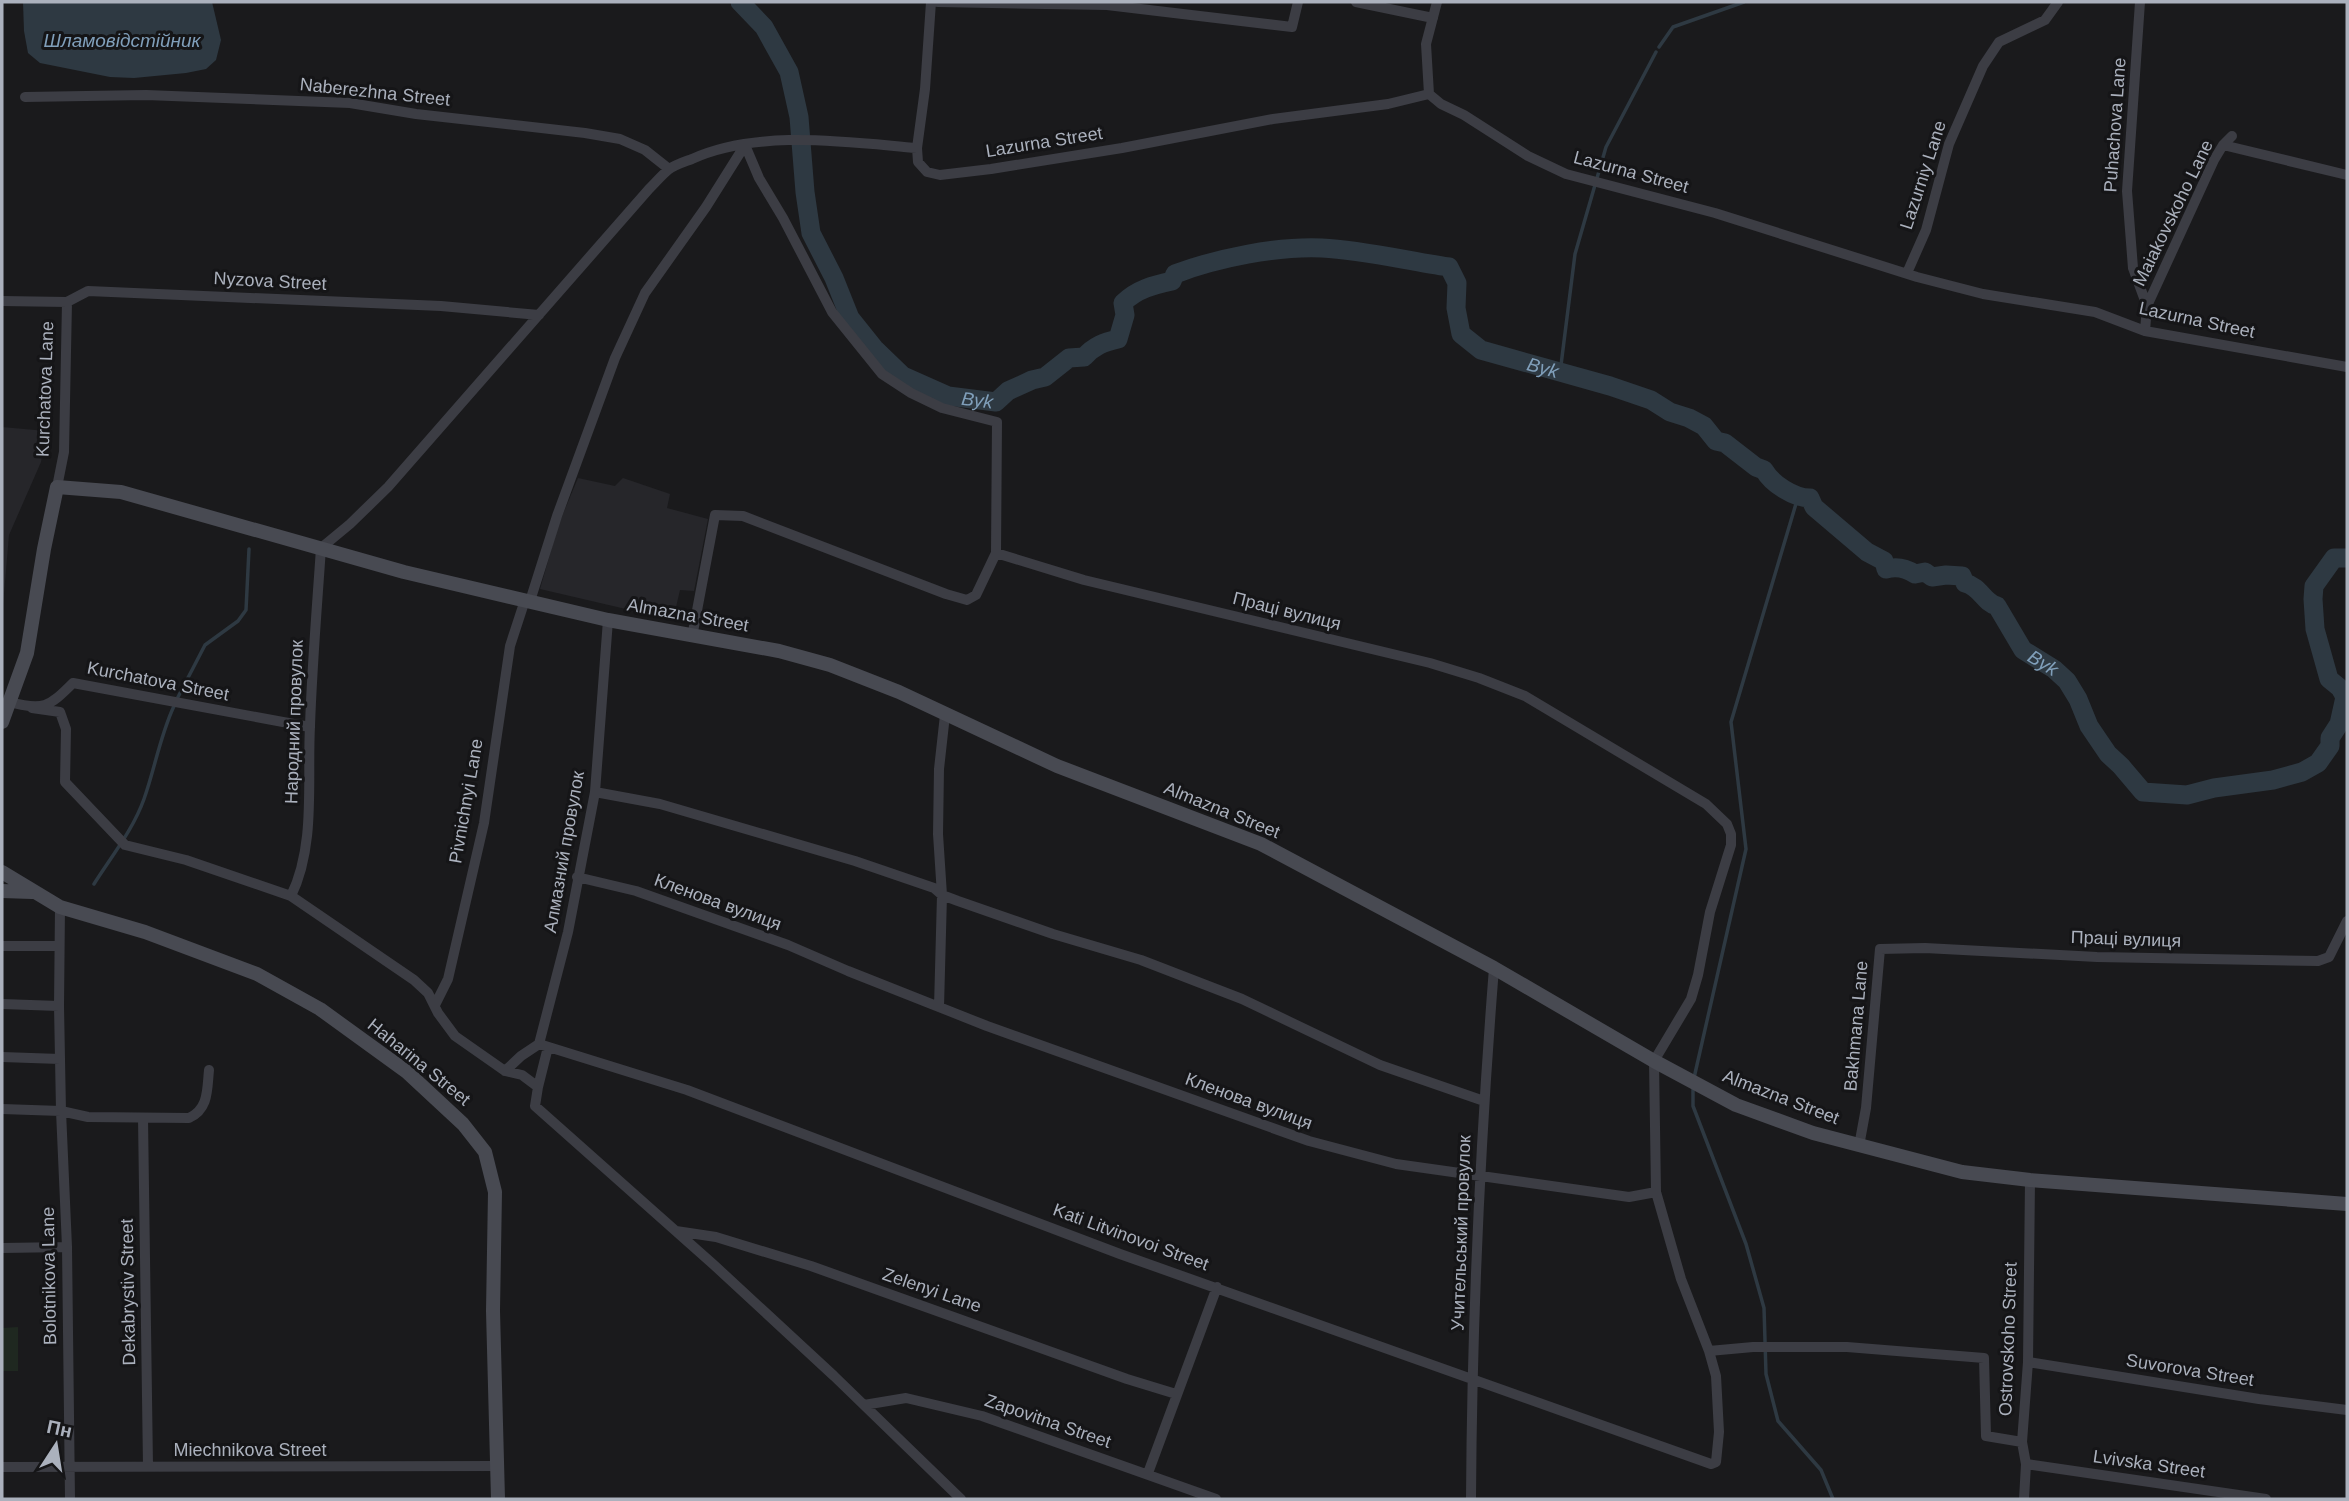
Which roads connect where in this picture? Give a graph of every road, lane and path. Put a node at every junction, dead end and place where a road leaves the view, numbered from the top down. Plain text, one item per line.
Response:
1 (931, 2) edge
2 (938, 2) edge
3 (1298, 2) edge
4 (1356, 2) edge
5 (1437, 2) edge
6 (2058, 2) edge
7 (2140, 2) edge
8 (1433, 18) junction
9 (1429, 93) junction
10 (25, 97) dead end
11 (2232, 136) dead end
12 (745, 145) junction
13 (2223, 145) junction
14 (916, 148) junction
15 (669, 169) junction
16 (2347, 176) edge
17 (1907, 273) junction
18 (2, 301) edge
19 (68, 302) junction
20 (2147, 306) junction
21 (539, 315) junction
22 (2145, 331) junction
23 (2347, 367) edge
24 (57, 487) junction
25 (321, 548) junction
26 (996, 553) junction
27 (527, 601) junction
28 (608, 620) junction
29 (692, 637) junction
30 (10, 702) junction
31 (32, 708) junction
32 (945, 715) junction
33 (2, 722) edge
34 (310, 727) junction
35 (595, 792) junction
36 (2, 872) edge
37 (578, 877) junction
38 (2, 891) edge
39 (34, 892) junction
40 (291, 895) junction
41 (942, 895) junction
42 (60, 907) junction
43 (2347, 920) edge
44 (2, 946) edge
45 (59, 946) junction
46 (1880, 950) joint
47 (1494, 968) junction
48 (2, 1004) edge
49 (435, 1005) junction
50 (59, 1006) junction
51 (939, 1007) junction
52 (543, 1046) junction
53 (2, 1057) edge
54 (60, 1059) junction
55 (1654, 1061) junction
56 (209, 1070) dead end
57 (505, 1071) junction
58 (538, 1087) junction
59 (1484, 1101) junction
60 (2, 1109) edge
61 (61, 1111) junction
62 (143, 1118) junction
63 (1859, 1146) junction
64 (1481, 1175) junction
65 (2030, 1180) junction
66 (1656, 1192) junction
67 (2347, 1203) edge
68 (674, 1230) junction
69 (67, 1247) junction
70 (2, 1248) edge
71 (1217, 1287) junction
72 (1709, 1351) junction
73 (2028, 1362) junction
74 (1472, 1379) junction
75 (1176, 1394) junction
76 (864, 1405) junction
77 (2347, 1410) edge
78 (2022, 1442) junction
79 (2026, 1464) junction
80 (69, 1466) junction
81 (148, 1466) junction
82 (497, 1466) junction
83 (2, 1468) edge
84 (1148, 1473) junction
85 (70, 1499) edge
86 (498, 1499) edge
87 (961, 1499) edge
88 (1216, 1499) edge
89 (1471, 1499) edge
90 (2024, 1499) edge
91 (2266, 1499) edge

1 - 14 street
2 - 3 street
4 - 8 street
5 - 8 street
6 - 17 street, Lazurniy Lane
7 - 20 street, Puhachova Lane
8 - 9 street
9 - 14 street, Lazurna Street
9 - 17 street, Lazurna Street
10 - 15 street, Naberezhna Street
11 - 13 street, Maiakovskoho Lane
12 - 14 street
12 - 15 street
12 - 26 street
12 - 27 street, Pivnichnyi Lane
13 - 16 street
13 - 20 street, Maiakovskoho Lane
15 - 21 street
17 - 22 street, Lazurna Street
18 - 19 street, Nyzova Street
19 - 21 street, Nyzova Street
19 - 24 street, Kurchatova Lane
20 - 22 street, Puhachova Lane
21 - 25 street
22 - 23 street, Lazurna Street
24 - 25 main road, Almazna Street
24 - 30 main road, Kurchatova Lane
25 - 27 main road, Almazna Street
25 - 34 street, Народний провулок
26 - 29 street
26 - 55 street, Праці вулиця
27 - 28 main road, Almazna Street
27 - 49 street, Pivnichnyi Lane
28 - 29 main road, Almazna Street
28 - 35 street, Алмазний провулок
29 - 32 main road, Almazna Street
30 - 31 street
30 - 33 main road, Kurchatova Lane
31 - 34 street, Kurchatova Street
31 - 40 street
32 - 41 street
32 - 47 main road, Almazna Street
34 - 40 street, Народний провулок
35 - 37 street, Алмазний провулок
35 - 41 street
36 - 39 main road, Haharina Street
37 - 51 street, Кленова вулиця
37 - 52 street, Алмазний провулок
38 - 39 main road
39 - 42 main road, Haharina Street
40 - 49 street
41 - 51 street
41 - 59 street
42 - 45 street, Bolotnikova Lane
42 - 82 main road, Haharina Street
43 - 46 street, Праці вулиця
44 - 45 street
45 - 50 street, Bolotnikova Lane
46 - 63 street, Bakhmana Lane
47 - 55 main road, Almazna Street
47 - 59 street, Учительський провулок
48 - 50 street
49 - 57 street
50 - 54 street, Bolotnikova Lane
51 - 64 street, Кленова вулиця
52 - 57 street
52 - 58 street, Алмазний провулок
52 - 71 street, Kati Litvinovoi Street
53 - 54 street
54 - 61 street, Bolotnikova Lane
55 - 63 main road, Almazna Street
55 - 66 street
56 - 62 street
57 - 58 street
58 - 68 street
59 - 64 street, Учительський провулок
60 - 61 street
61 - 62 street
61 - 69 street, Bolotnikova Lane
62 - 81 street, Dekabrystiv Street
63 - 65 main road, Almazna Street
64 - 66 street, Кленова вулиця
64 - 74 street, Учительський провулок
65 - 67 main road, Almazna Street
65 - 73 street, Ostrovskoho Street
66 - 72 street
68 - 75 street, Zelenyi Lane
68 - 76 street
69 - 70 street
69 - 80 street, Bolotnikova Lane
71 - 74 street, Kati Litvinovoi Street
71 - 75 street
72 - 74 street, Kati Litvinovoi Street
72 - 78 street
73 - 77 street, Suvorova Street
73 - 78 street, Ostrovskoho Street
74 - 89 street, Учительський провулок
75 - 84 street
76 - 84 street, Zapovitna Street
76 - 87 street
78 - 79 street, Ostrovskoho Street
79 - 90 street, Ostrovskoho Street
79 - 91 street, Lvivska Street
80 - 81 street, Miechnikova Street
80 - 83 street, Miechnikova Street
80 - 85 street, Bolotnikova Lane
81 - 82 street, Miechnikova Street
82 - 86 main road, Haharina Street
84 - 88 street, Zapovitna Street

